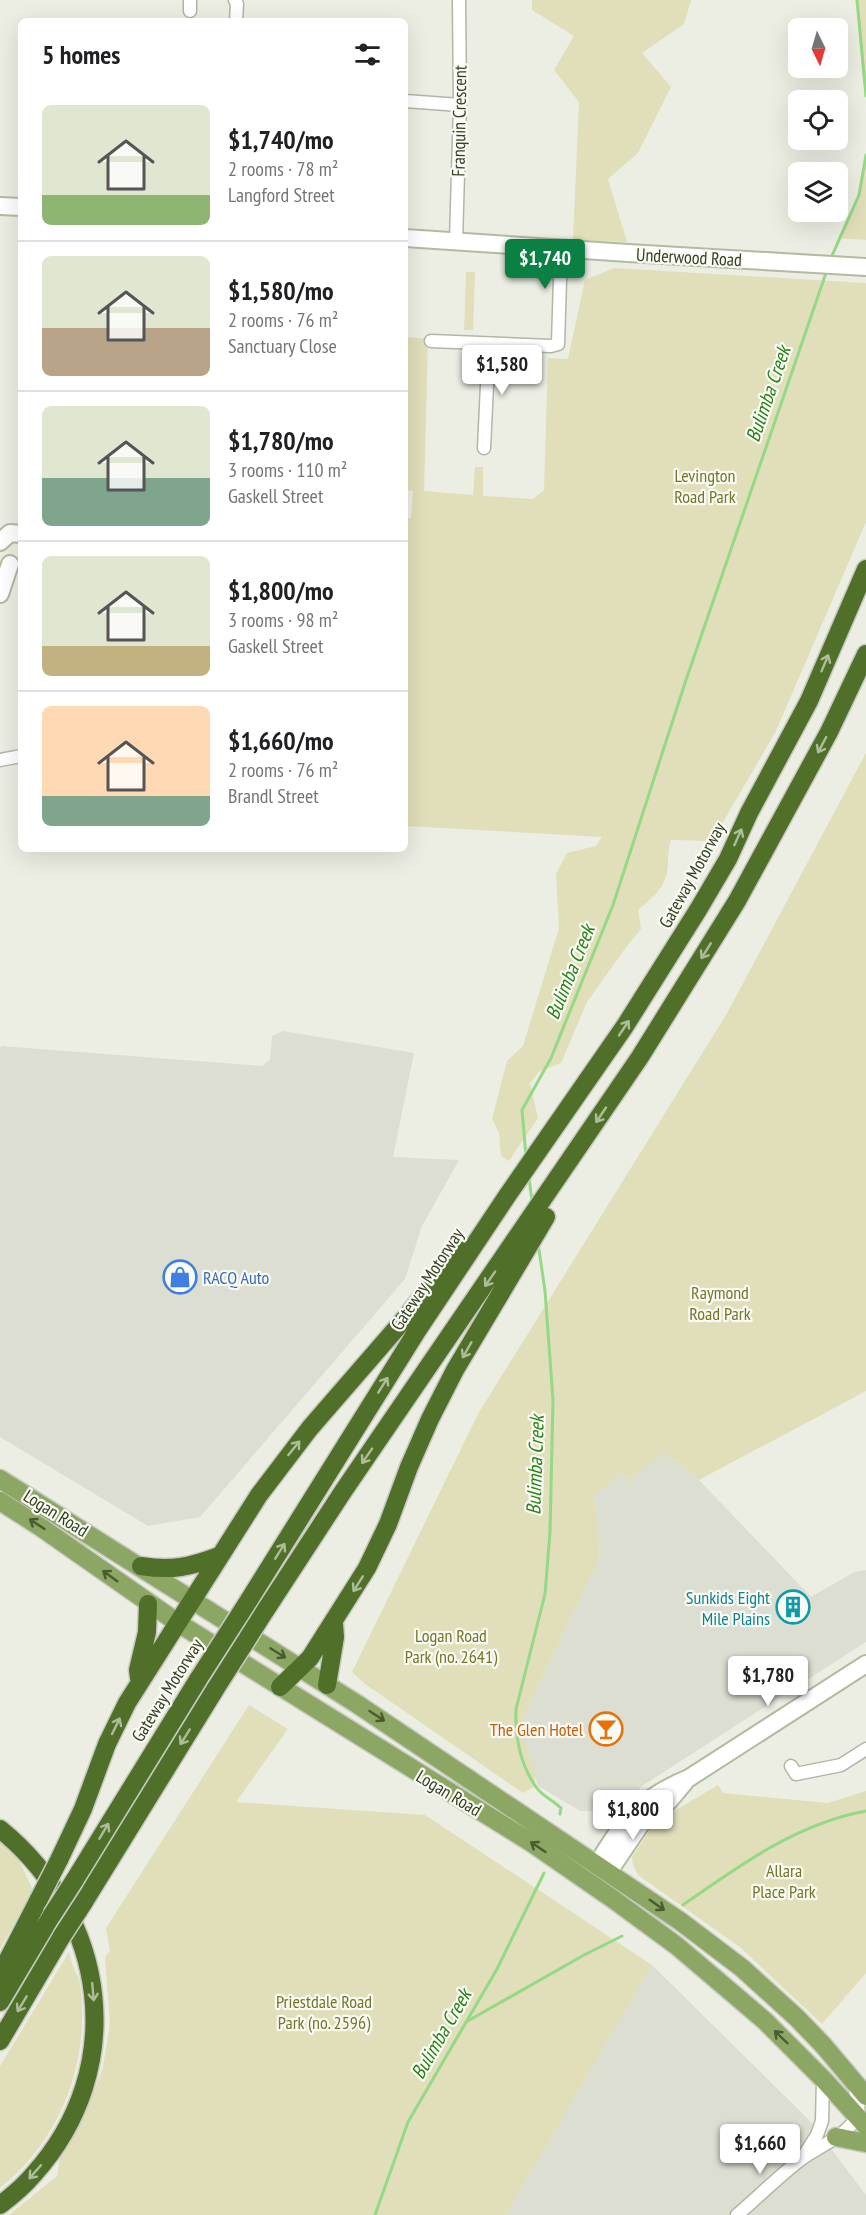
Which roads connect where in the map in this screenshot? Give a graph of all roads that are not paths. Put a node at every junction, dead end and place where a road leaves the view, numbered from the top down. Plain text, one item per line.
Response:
1 (235, 0) edge
2 (459, 0) edge
3 (236, 18) edge
4 (408, 101) edge
5 (460, 105) junction
6 (0, 206) edge
7 (18, 207) edge
8 (408, 238) edge
9 (456, 241) junction
10 (561, 247) junction
11 (866, 267) edge
12 (430, 341) dead end
13 (489, 344) junction
14 (484, 448) dead end
15 (18, 532) edge
16 (0, 542) edge
17 (10, 561) edge
18 (866, 569) edge
19 (0, 594) edge
20 (866, 654) edge
21 (18, 757) edge
22 (0, 760) edge
23 (505, 1190) junction
24 (526, 1238) junction
25 (0, 1479) edge
26 (0, 1501) edge
27 (219, 1556) junction
28 (141, 1566) junction
29 (193, 1600) junction
30 (148, 1604) junction
31 (334, 1622) junction
32 (178, 1623) junction
33 (866, 1664) edge
34 (301, 1668) junction
35 (140, 1682) junction
36 (327, 1685) junction
37 (280, 1687) junction
38 (866, 1749) edge
39 (791, 1766) dead end
40 (689, 1778) junction
41 (0, 1815) edge
42 (0, 1829) edge
43 (573, 1848) junction
44 (608, 1848) junction
45 (23, 1849) junction
46 (603, 1869) junction
47 (592, 1884) junction
48 (0, 1975) edge
49 (0, 2002) edge
50 (0, 2041) edge
51 (823, 2079) junction
52 (854, 2081) junction
53 (866, 2096) edge
54 (862, 2121) edge
55 (836, 2137) junction
56 (866, 2143) edge
57 (802, 2158) junction
58 (0, 2205) edge
59 (737, 2215) edge

1 - 3 street
2 - 5 street, Franquin Crescent
4 - 5 street
5 - 9 street, Franquin Crescent
6 - 7 street
8 - 9 street, Underwood Road
9 - 10 street, Underwood Road
10 - 11 street, Underwood Road
10 - 13 street
12 - 13 street
13 - 14 street
15 - 16 street
17 - 19 street
23 -> 18 highway, Gateway Motorway
20 -> 24 highway
21 - 22 street
27 -> 23 highway
49 -> 23 highway, Gateway Motorway, bridge
24 -> 31 highway
24 -> 50 highway, bridge
25 - 28 main road, Logan Road
30 -> 26 main road, Logan Road
27 - 28 highway
27 - 29 highway
28 - 29 main road, Logan Road
29 - 32 highway
29 -> 34 main road, Logan Road
30 - 32 main road, Logan Road
30 - 35 highway
31 - 34 highway
31 - 36 highway
32 - 35 highway
32 - 37 main road, Logan Road
33 - 40 street
34 - 36 main road, Logan Road
34 - 37 highway
48 -> 35 highway, bridge
36 -> 43 main road, Logan Road
47 -> 37 main road, Logan Road
38 - 39 street
40 - 44 street
40 - 46 street
41 - 45 highway
42 - 45 highway
43 - 44 street
43 - 46 main road, Logan Road
44 - 46 street
45 -> 58 highway
46 - 47 main road
46 -> 52 main road, Logan Road
51 -> 47 main road, Logan Road
51 - 54 main road, Logan Road
51 - 57 street
52 - 53 main road, Logan Road
52 - 54 street
54 - 55 street
55 - 56 main road
55 - 57 street
57 - 59 street

